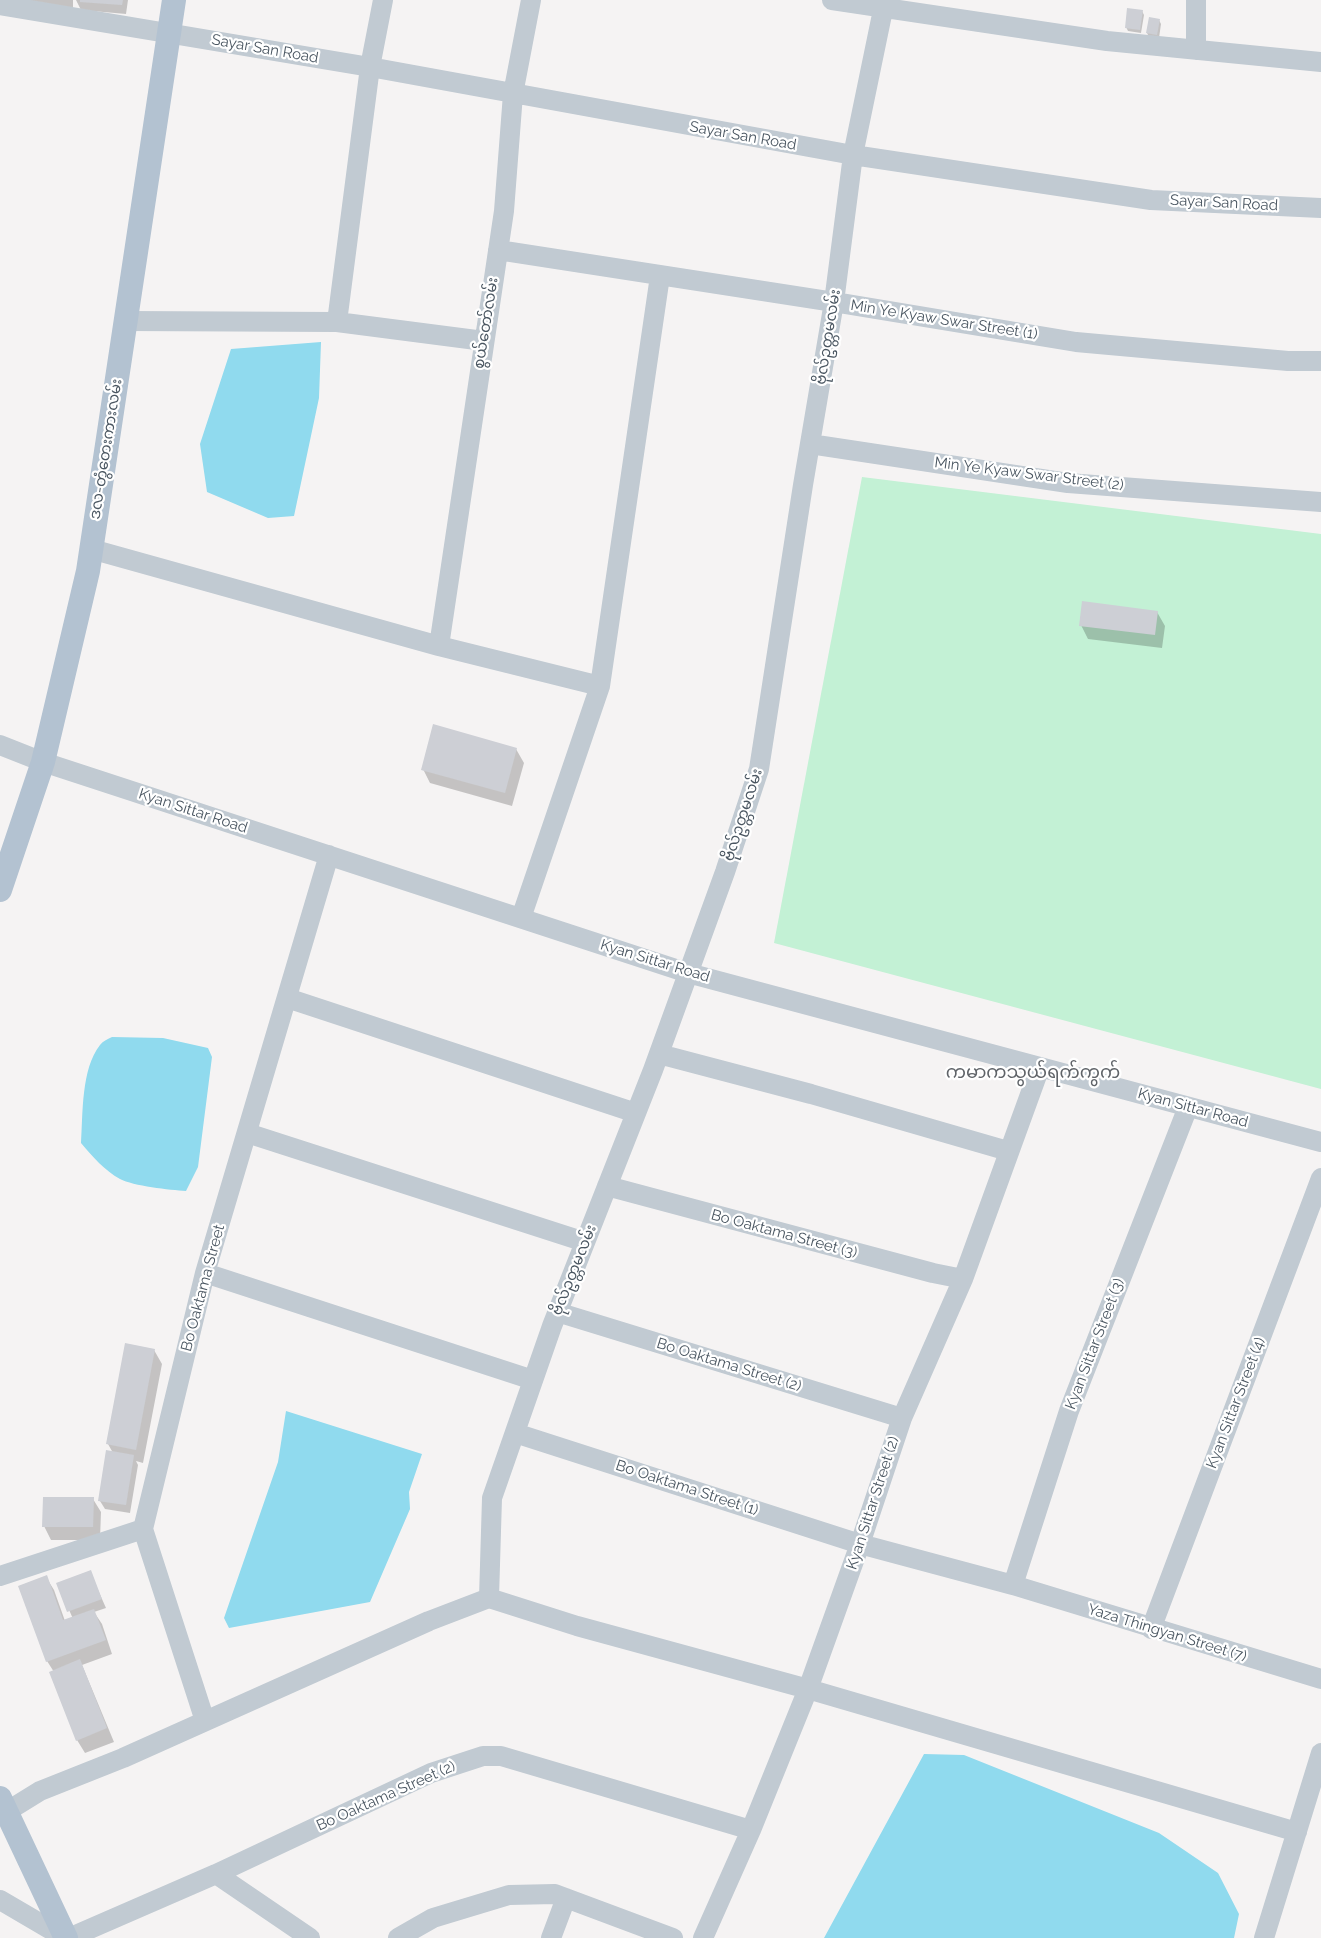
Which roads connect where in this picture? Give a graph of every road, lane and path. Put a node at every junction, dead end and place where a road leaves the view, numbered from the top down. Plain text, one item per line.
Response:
1 (174, 0) edge
2 (383, 0) edge
3 (531, 0) edge
4 (832, 0) edge
5 (1196, 0) edge
6 (884, 4) edge
7 (0, 5) edge
8 (169, 33) junction
9 (1196, 50) junction
10 (1321, 62) edge
11 (370, 68) junction
12 (513, 94) junction
13 (853, 155) junction
14 (1321, 208) edge
15 (498, 250) junction
16 (660, 276) junction
17 (834, 302) junction
18 (125, 321) junction
19 (337, 321) junction
20 (484, 341) junction
21 (1321, 361) edge
22 (810, 444) junction
23 (1321, 502) edge
24 (91, 549) junction
25 (439, 646) junction
26 (600, 686) junction
27 (0, 745) edge
28 (43, 762) junction
29 (329, 855) junction
30 (0, 890) edge
31 (521, 918) junction
32 (688, 972) junction
33 (287, 998) junction
34 (659, 1053) junction
35 (1040, 1067) junction
36 (1188, 1107) junction
37 (636, 1113) junction
38 (247, 1133) junction
39 (1321, 1142) edge
40 (1008, 1151) junction
41 (1321, 1178) edge
42 (607, 1186) junction
43 (585, 1242) junction
44 (205, 1273) junction
45 (963, 1279) junction
46 (557, 1312) junction
47 (533, 1380) junction
48 (902, 1418) junction
49 (515, 1433) junction
50 (143, 1529) junction
51 (860, 1544) junction
52 (0, 1576) edge
53 (1013, 1585) junction
54 (489, 1598) junction
55 (1151, 1629) junction
56 (1321, 1679) edge
57 (808, 1689) junction
58 (205, 1722) junction
59 (1321, 1753) edge
60 (3, 1805) edge
61 (751, 1830) junction
62 (1297, 1832) junction
63 (216, 1874) junction
64 (566, 1898) junction
65 (0, 1900) edge
66 (67, 1938) edge
67 (310, 1938) edge
68 (398, 1938) edge
69 (550, 1938) edge
70 (673, 1938) edge
71 (703, 1938) edge
72 (1264, 1938) edge

1 - 8 main road, ဒလ-တွံတေးကားလမ်း
2 - 11 street
3 - 12 street, စွယ်တော်လမ်း
4 - 6 street
5 - 9 street
6 - 9 street
6 - 13 street, ဗိုလ်ဥတ္တမလမ်း
7 - 8 street, Sayar San Road
8 - 11 street, Sayar San Road
8 - 18 main road, ဒလ-တွံတေးကားလမ်း
9 - 10 street
11 - 12 street, Sayar San Road
11 - 19 street
12 - 13 street, Sayar San Road
12 - 15 street, စွယ်တော်လမ်း
13 - 14 street, Sayar San Road
13 - 17 street, ဗိုလ်ဥတ္တမလမ်း
15 - 16 street, Min Ye Kyaw Swar Street (1)
15 - 20 street, စွယ်တော်လမ်း
16 - 17 street, Min Ye Kyaw Swar Street (1)
16 - 26 street
17 - 21 street, Min Ye Kyaw Swar Street (1)
17 - 22 street, ဗိုလ်ဥတ္တမလမ်း
18 - 19 street
18 - 24 main road, ဒလ-တွံတေးကားလမ်း
19 - 20 street
20 - 25 street, စွယ်တော်လမ်း
22 - 23 street, Min Ye Kyaw Swar Street (2)
22 - 32 street, ဗိုလ်ဥတ္တမလမ်း
24 - 25 street
24 - 28 main road, ဒလ-တွံတေးကားလမ်း
25 - 26 street
26 - 31 street
27 - 28 street, Kyan Sittar Road
28 - 29 street, Kyan Sittar Road
28 - 30 main road, ဒလ-တွံတေးကားလမ်း
29 - 31 street, Kyan Sittar Road
29 - 33 street, Bo Oaktama Street
31 - 32 street, Kyan Sittar Road
32 - 34 street, ဗိုလ်ဥတ္တမလမ်း
32 - 35 street, Kyan Sittar Road
33 - 37 street
33 - 38 street, Bo Oaktama Street
34 - 37 street, ဗိုလ်ဥတ္တမလမ်း
34 - 40 street
35 - 36 street, Kyan Sittar Road
35 - 40 street, Kyan Sittar Street (2)
36 - 39 street, Kyan Sittar Road
36 - 53 street, Kyan Sittar Street (3)
37 - 42 street, ဗိုလ်ဥတ္တမလမ်း
38 - 43 street
38 - 44 street, Bo Oaktama Street
40 - 45 street, Kyan Sittar Street (2)
41 - 55 street, Kyan Sittar Street (4)
42 - 43 street, ဗိုလ်ဥတ္တမလမ်း
42 - 45 street, Bo Oaktama Street (3)
43 - 46 street, ဗိုလ်ဥတ္တမလမ်း
44 - 47 street
44 - 50 street, Bo Oaktama Street
45 - 48 street, Kyan Sittar Street (2)
46 - 47 street, ဗိုလ်ဥတ္တမလမ်း
46 - 48 street, Bo Oaktama Street (2)
47 - 49 street, ဗိုလ်ဥတ္တမလမ်း
48 - 51 street, Kyan Sittar Street (2)
49 - 51 street, Bo Oaktama Street (1)
49 - 54 street, ဗိုလ်ဥတ္တမလမ်း
50 - 52 street
50 - 58 street
51 - 53 street, Bo Oaktama Street (1)
51 - 57 street, Kyan Sittar Street (2)
53 - 55 street, Yaza Thingyan Street (7)
54 - 57 street
54 - 58 street
55 - 56 street, Yaza Thingyan Street (7)
57 - 61 street, Kyan Sittar Street (2)
57 - 62 street
58 - 60 street
59 - 62 street
60 - 66 main road
61 - 63 street, Bo Oaktama Street (2)
61 - 71 street, Kyan Sittar Street (2)
62 - 72 street
63 - 66 street, Bo Oaktama Street (2)
63 - 67 street
64 - 68 street
64 - 69 street
64 - 70 street
65 - 66 street

